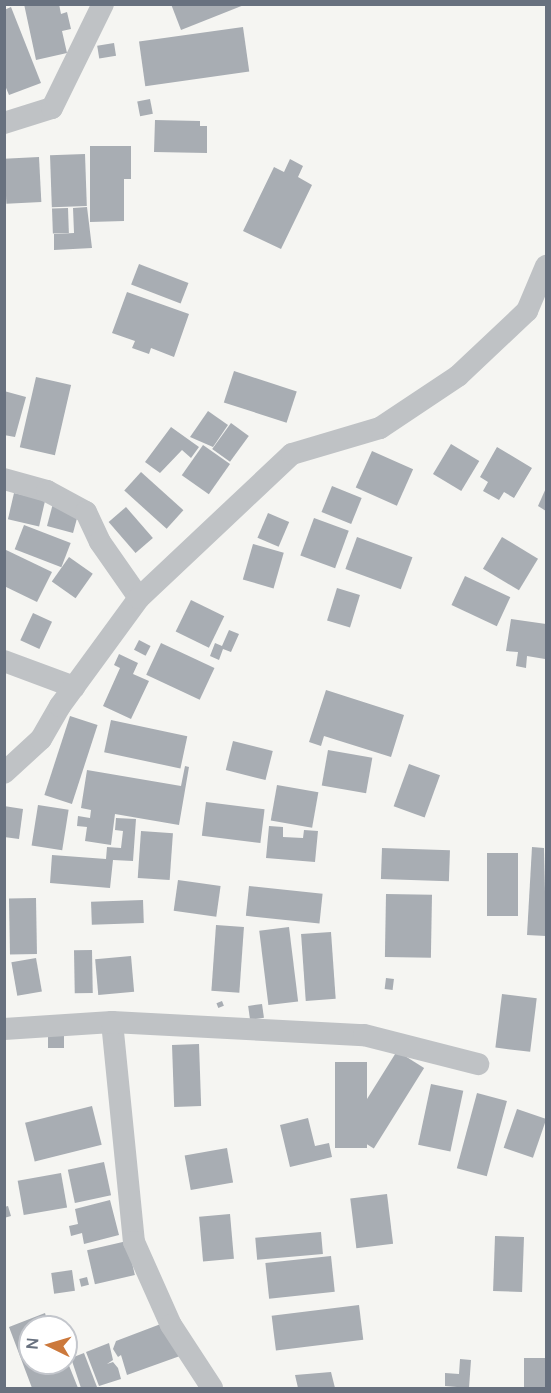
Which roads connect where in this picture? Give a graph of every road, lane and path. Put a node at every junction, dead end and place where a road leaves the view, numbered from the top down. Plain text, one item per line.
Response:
1 (103, 4) edge
2 (4, 123) edge
3 (545, 273) edge
4 (4, 479) edge
5 (140, 598) junction
6 (4, 661) edge
7 (74, 687) junction
8 (4, 773) edge
9 (112, 1022) junction
10 (4, 1029) edge
11 (478, 1064) dead end
12 (212, 1389) edge

1 - 2 street
3 - 5 street
4 - 5 street
5 - 7 street
6 - 7 street
7 - 8 street
9 - 10 street
9 - 11 street
9 - 12 street

